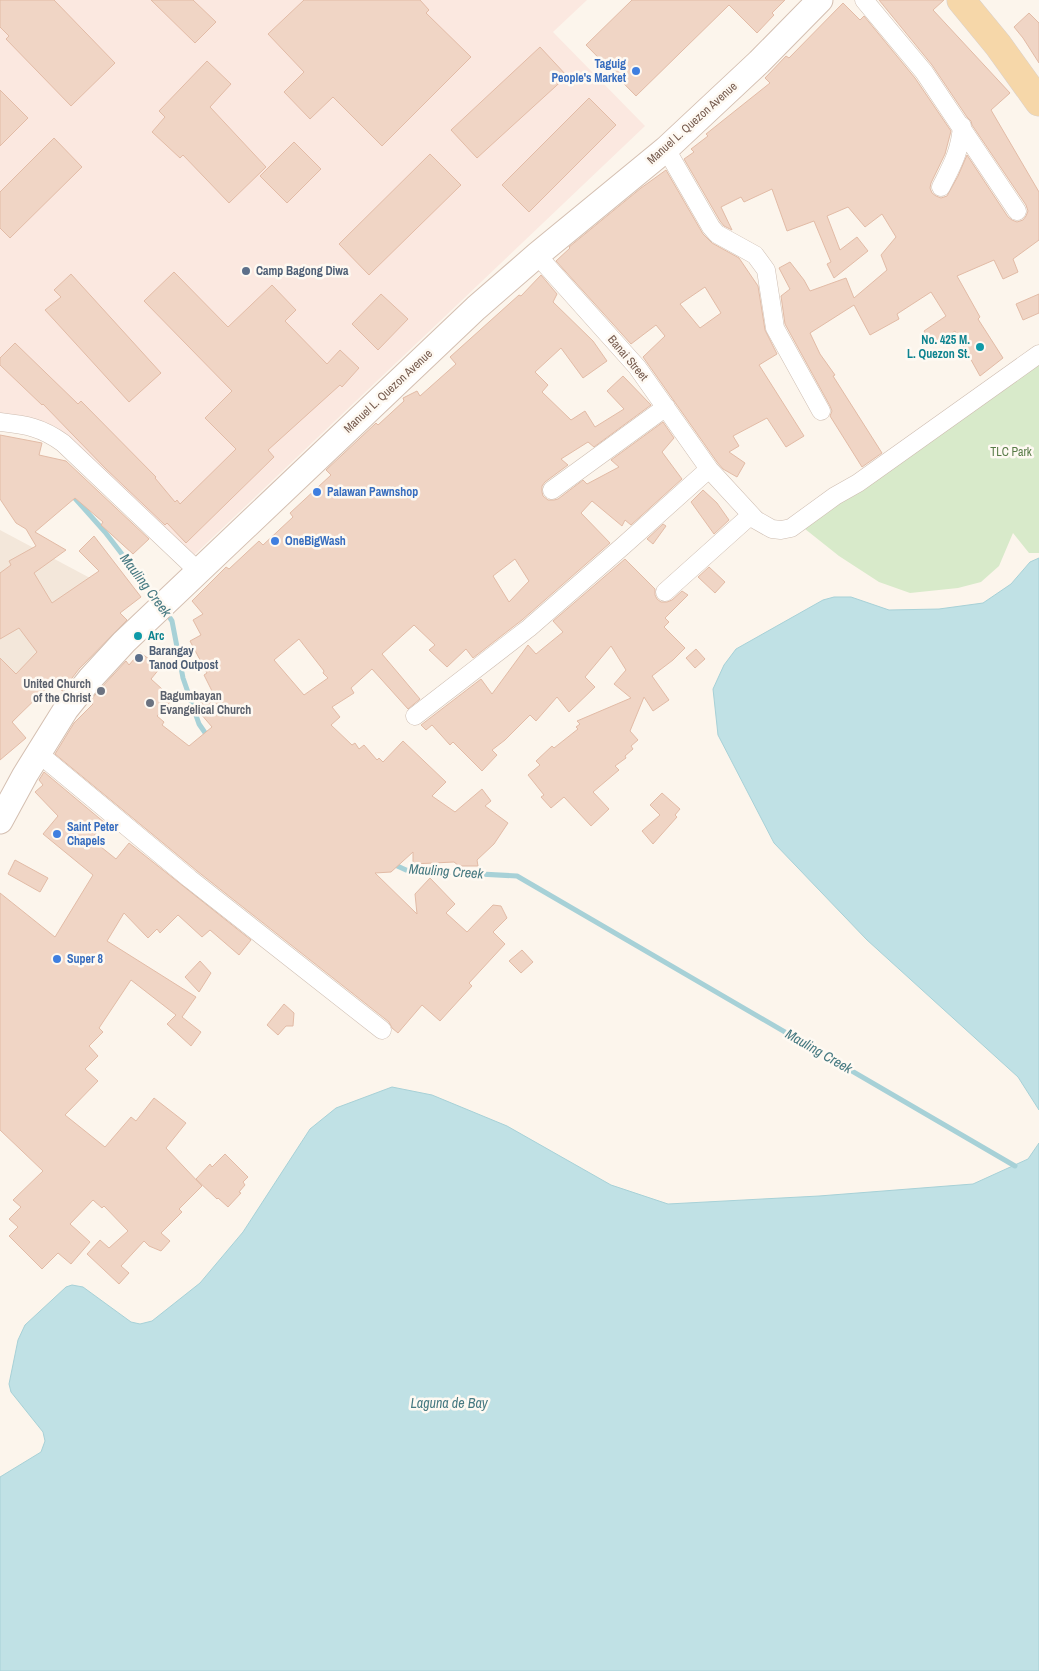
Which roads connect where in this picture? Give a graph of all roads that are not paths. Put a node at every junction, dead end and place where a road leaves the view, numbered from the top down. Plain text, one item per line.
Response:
1 (820, 0) edge
2 (864, 0) edge
3 (961, 0) edge
4 (984, 0) edge
5 (1039, 73) edge
6 (1039, 102) edge
7 (962, 126) junction
8 (666, 149) junction
9 (941, 187) dead end
10 (1017, 211) dead end
11 (537, 255) junction
12 (1039, 354) edge
13 (666, 407) junction
14 (821, 411) dead end
15 (0, 422) edge
16 (709, 469) junction
17 (552, 490) dead end
18 (752, 515) junction
19 (195, 574) junction
20 (666, 592) dead end
21 (415, 716) dead end
22 (38, 753) junction
23 (0, 821) edge
24 (382, 1030) dead end

1 - 8 main road, Manuel L. Quezon Avenue
2 - 7 street
3 - 6 main road
4 - 5 main road
7 - 9 street
7 - 10 street
8 - 11 main road, Manuel L. Quezon Avenue
8 - 14 street
11 - 13 street, Banai Street
11 - 19 main road, Manuel L. Quezon Avenue
12 - 18 street, Banai Street
13 - 16 street, Banai Street
13 - 17 street
15 - 19 street
16 - 18 street, Banai Street
16 - 21 street
18 - 20 street
19 - 22 main road, Manuel L. Quezon Avenue
22 - 23 main road, Manuel L. Quezon Avenue
22 - 24 street

